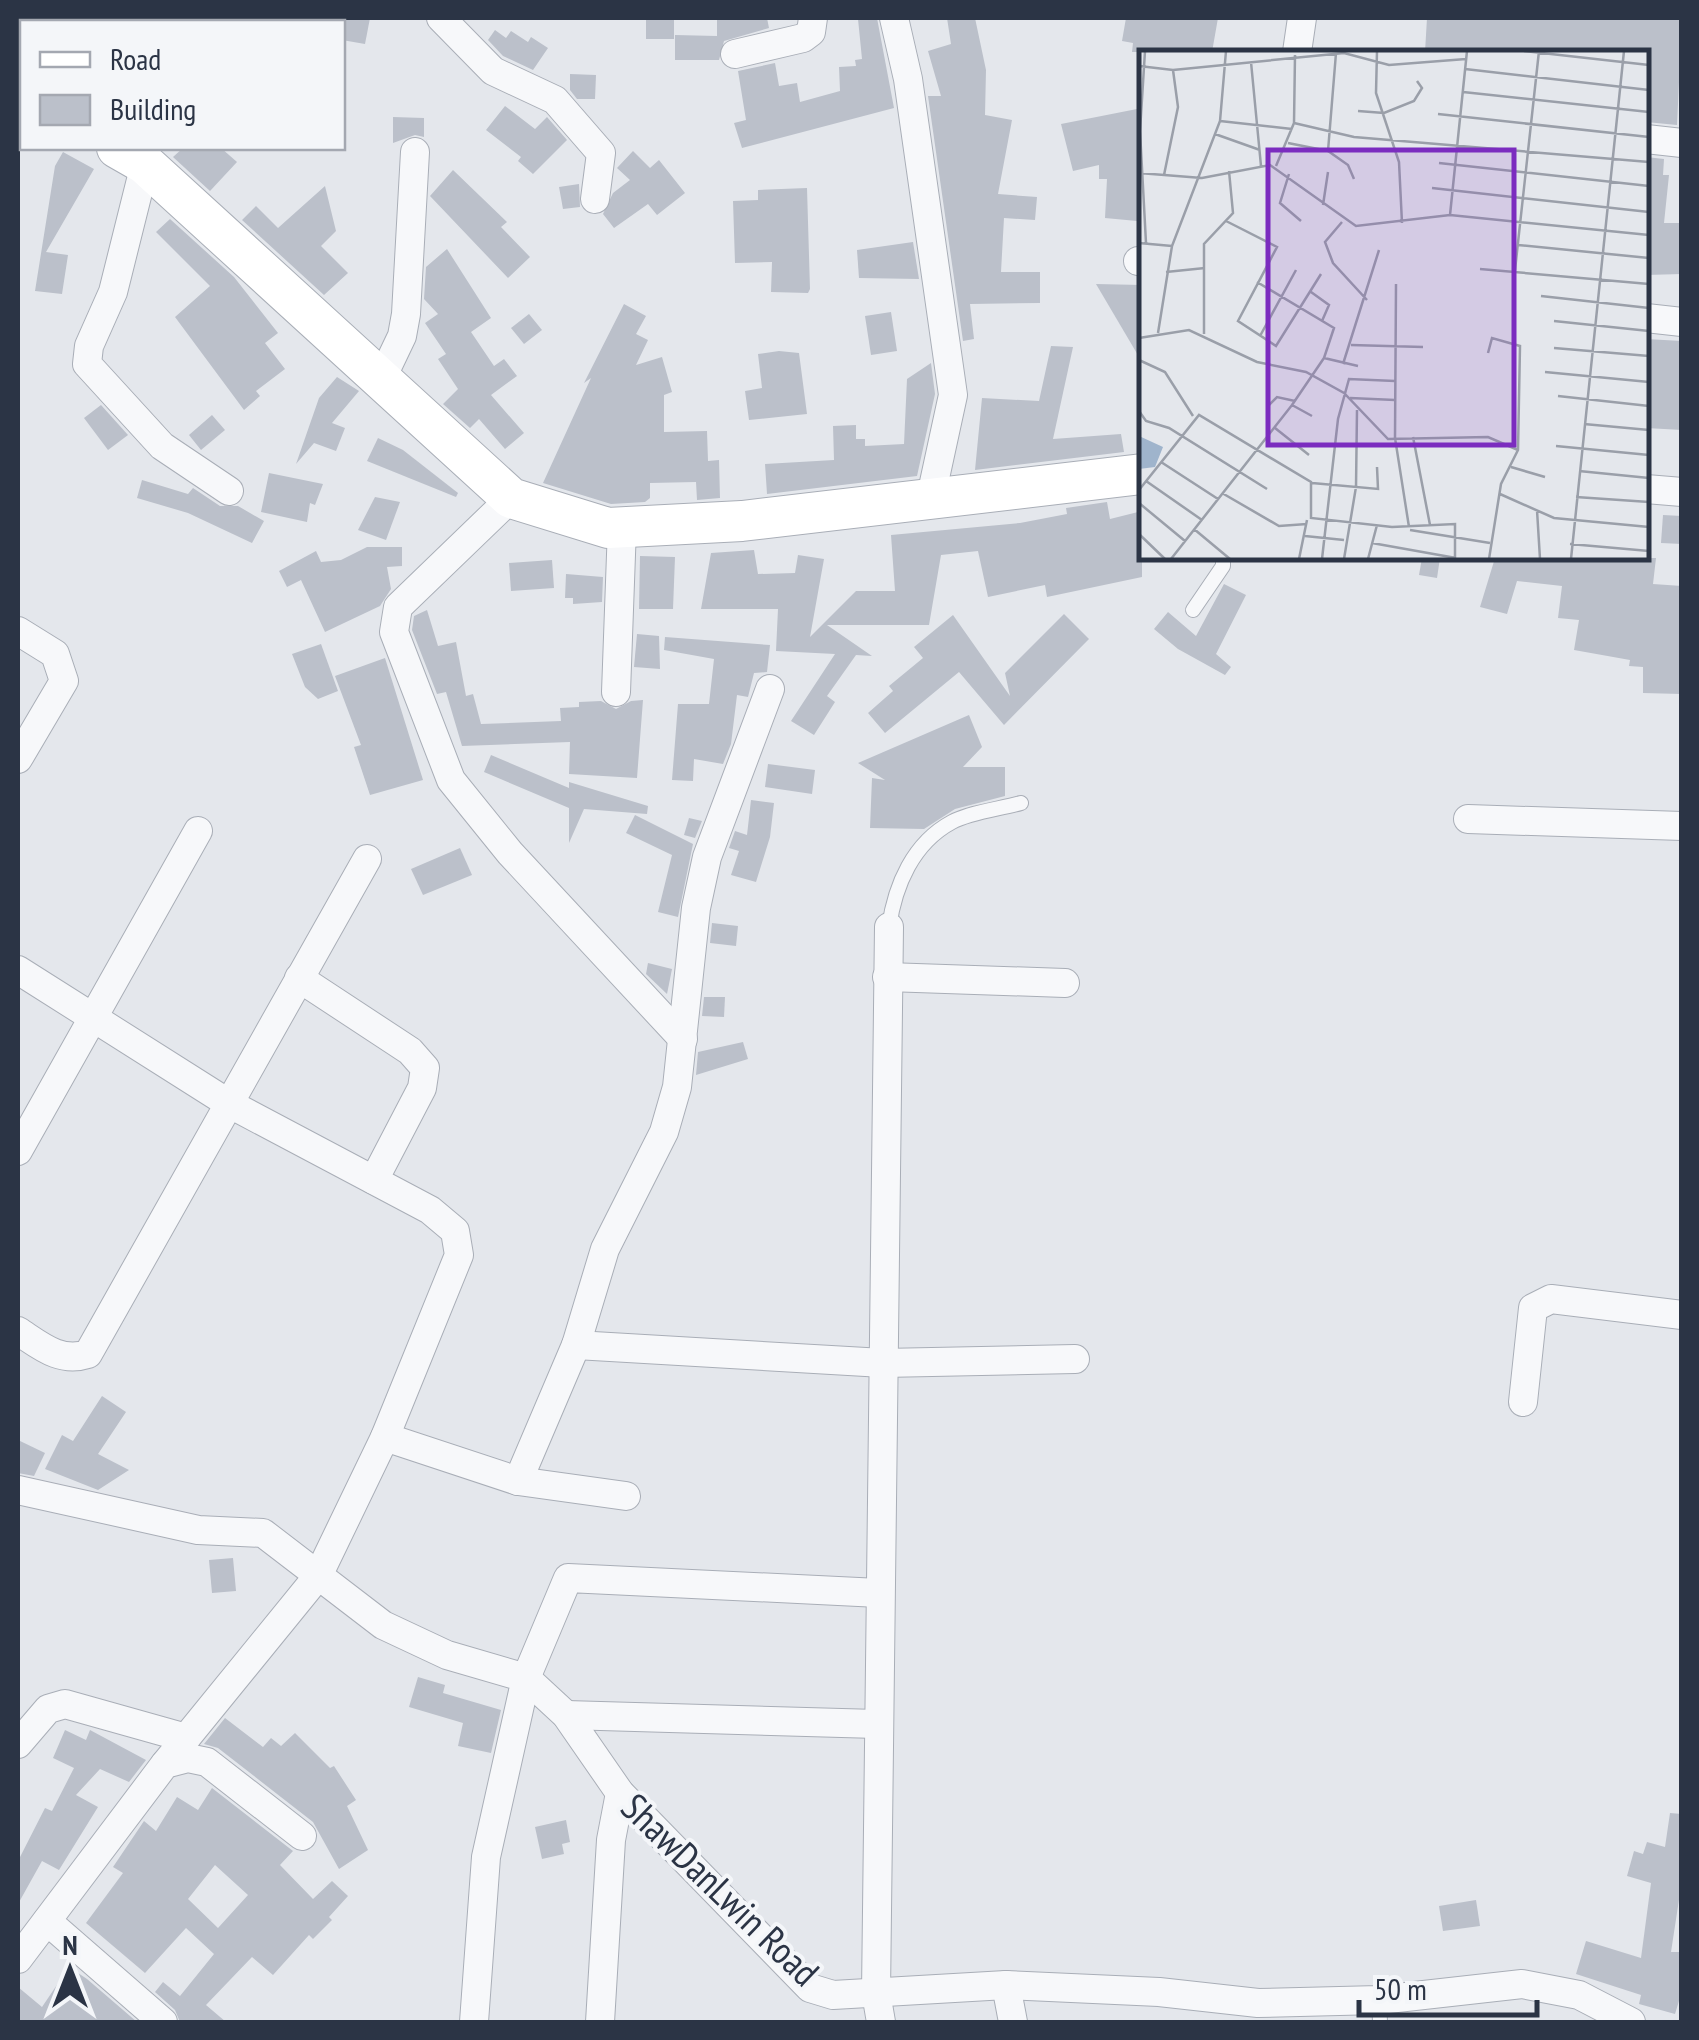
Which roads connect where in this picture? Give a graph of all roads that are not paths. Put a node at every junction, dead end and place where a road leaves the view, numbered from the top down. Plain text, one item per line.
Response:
1 (441, 18) edge
2 (813, 18) edge
3 (894, 18) edge
4 (1302, 18) edge
5 (1297, 50) edge
6 (734, 54) dead end
7 (1649, 139) edge
8 (1682, 143) edge
9 (415, 152) dead end
10 (131, 156) edge
11 (595, 199) dead end
12 (1649, 318) edge
13 (1682, 322) edge
14 (381, 380) junction
15 (1139, 474) edge
16 (1649, 489) edge
17 (229, 491) dead end
18 (1682, 492) edge
19 (511, 498) junction
20 (930, 501) junction
21 (622, 527) junction
22 (1223, 560) edge
23 (1193, 610) dead end
24 (18, 632) edge
25 (770, 689) dead end
26 (616, 692) dead end
27 (18, 760) edge
28 (1022, 804) dead end
29 (1468, 819) dead end
30 (1682, 826) edge
31 (198, 831) dead end
32 (366, 859) dead end
33 (888, 927) joint
34 (18, 970) edge
35 (887, 977) junction
36 (298, 978) junction
37 (1065, 983) dead end
38 (91, 1016) junction
39 (684, 1039) junction
40 (228, 1103) junction
41 (18, 1151) edge
42 (374, 1180) junction
43 (1682, 1316) edge
44 (18, 1331) edge
45 (576, 1345) junction
46 (1075, 1359) dead end
47 (883, 1363) junction
48 (1523, 1402) dead end
49 (386, 1436) junction
50 (518, 1481) junction
51 (18, 1490) edge
52 (626, 1496) dead end
53 (318, 1576) junction
54 (879, 1593) junction
55 (526, 1678) junction
56 (566, 1715) junction
57 (877, 1724) junction
58 (186, 1738) junction
59 (18, 1744) edge
60 (165, 1764) junction
61 (620, 1793) junction
62 (302, 1836) dead end
63 (47, 1921) junction
64 (18, 1959) edge
65 (1006, 1985) junction
66 (876, 1993) junction
67 (1379, 2011) edge
68 (163, 2022) edge
69 (474, 2022) edge
70 (600, 2022) edge
71 (881, 2022) edge
72 (1013, 2022) edge
73 (1631, 2022) edge

1 - 11 street
2 - 6 street
3 - 20 street
4 - 5 street
7 - 8 street
9 - 14 street
10 - 14 street
10 - 17 street
12 - 13 street
14 - 19 street
15 - 20 street
16 - 18 street
19 - 21 street
19 - 39 street
20 - 21 street
21 - 26 street
22 - 23 lane
24 - 27 street
25 - 39 street
28 - 33 lane
29 - 30 street
31 - 38 street
32 - 36 street
33 - 35 street
34 - 38 street
35 - 37 street
35 - 47 street
36 - 40 street
36 - 42 street
38 - 40 street
38 - 41 street
39 - 45 street
40 - 42 street
40 - 44 street
42 - 49 street
43 - 48 street
45 - 47 street
45 - 50 street
46 - 47 street
47 - 54 street
49 - 50 street
49 - 53 street
50 - 52 street
51 - 53 street, ShawDanLwin Road
53 - 55 street, ShawDanLwin Road
53 - 58 street
54 - 55 street
54 - 57 street
55 - 56 street, ShawDanLwin Road
55 - 69 street
56 - 57 street
56 - 61 street, ShawDanLwin Road
57 - 66 street
58 - 59 street
58 - 60 street
60 - 62 street
60 - 63 street
61 - 66 street, ShawDanLwin Road
61 - 70 street
63 - 64 street
63 - 68 street
65 - 66 street, ShawDanLwin Road
65 - 67 street, ShawDanLwin Road
65 - 72 street
66 - 71 street
67 - 73 street, ShawDanLwin Road

